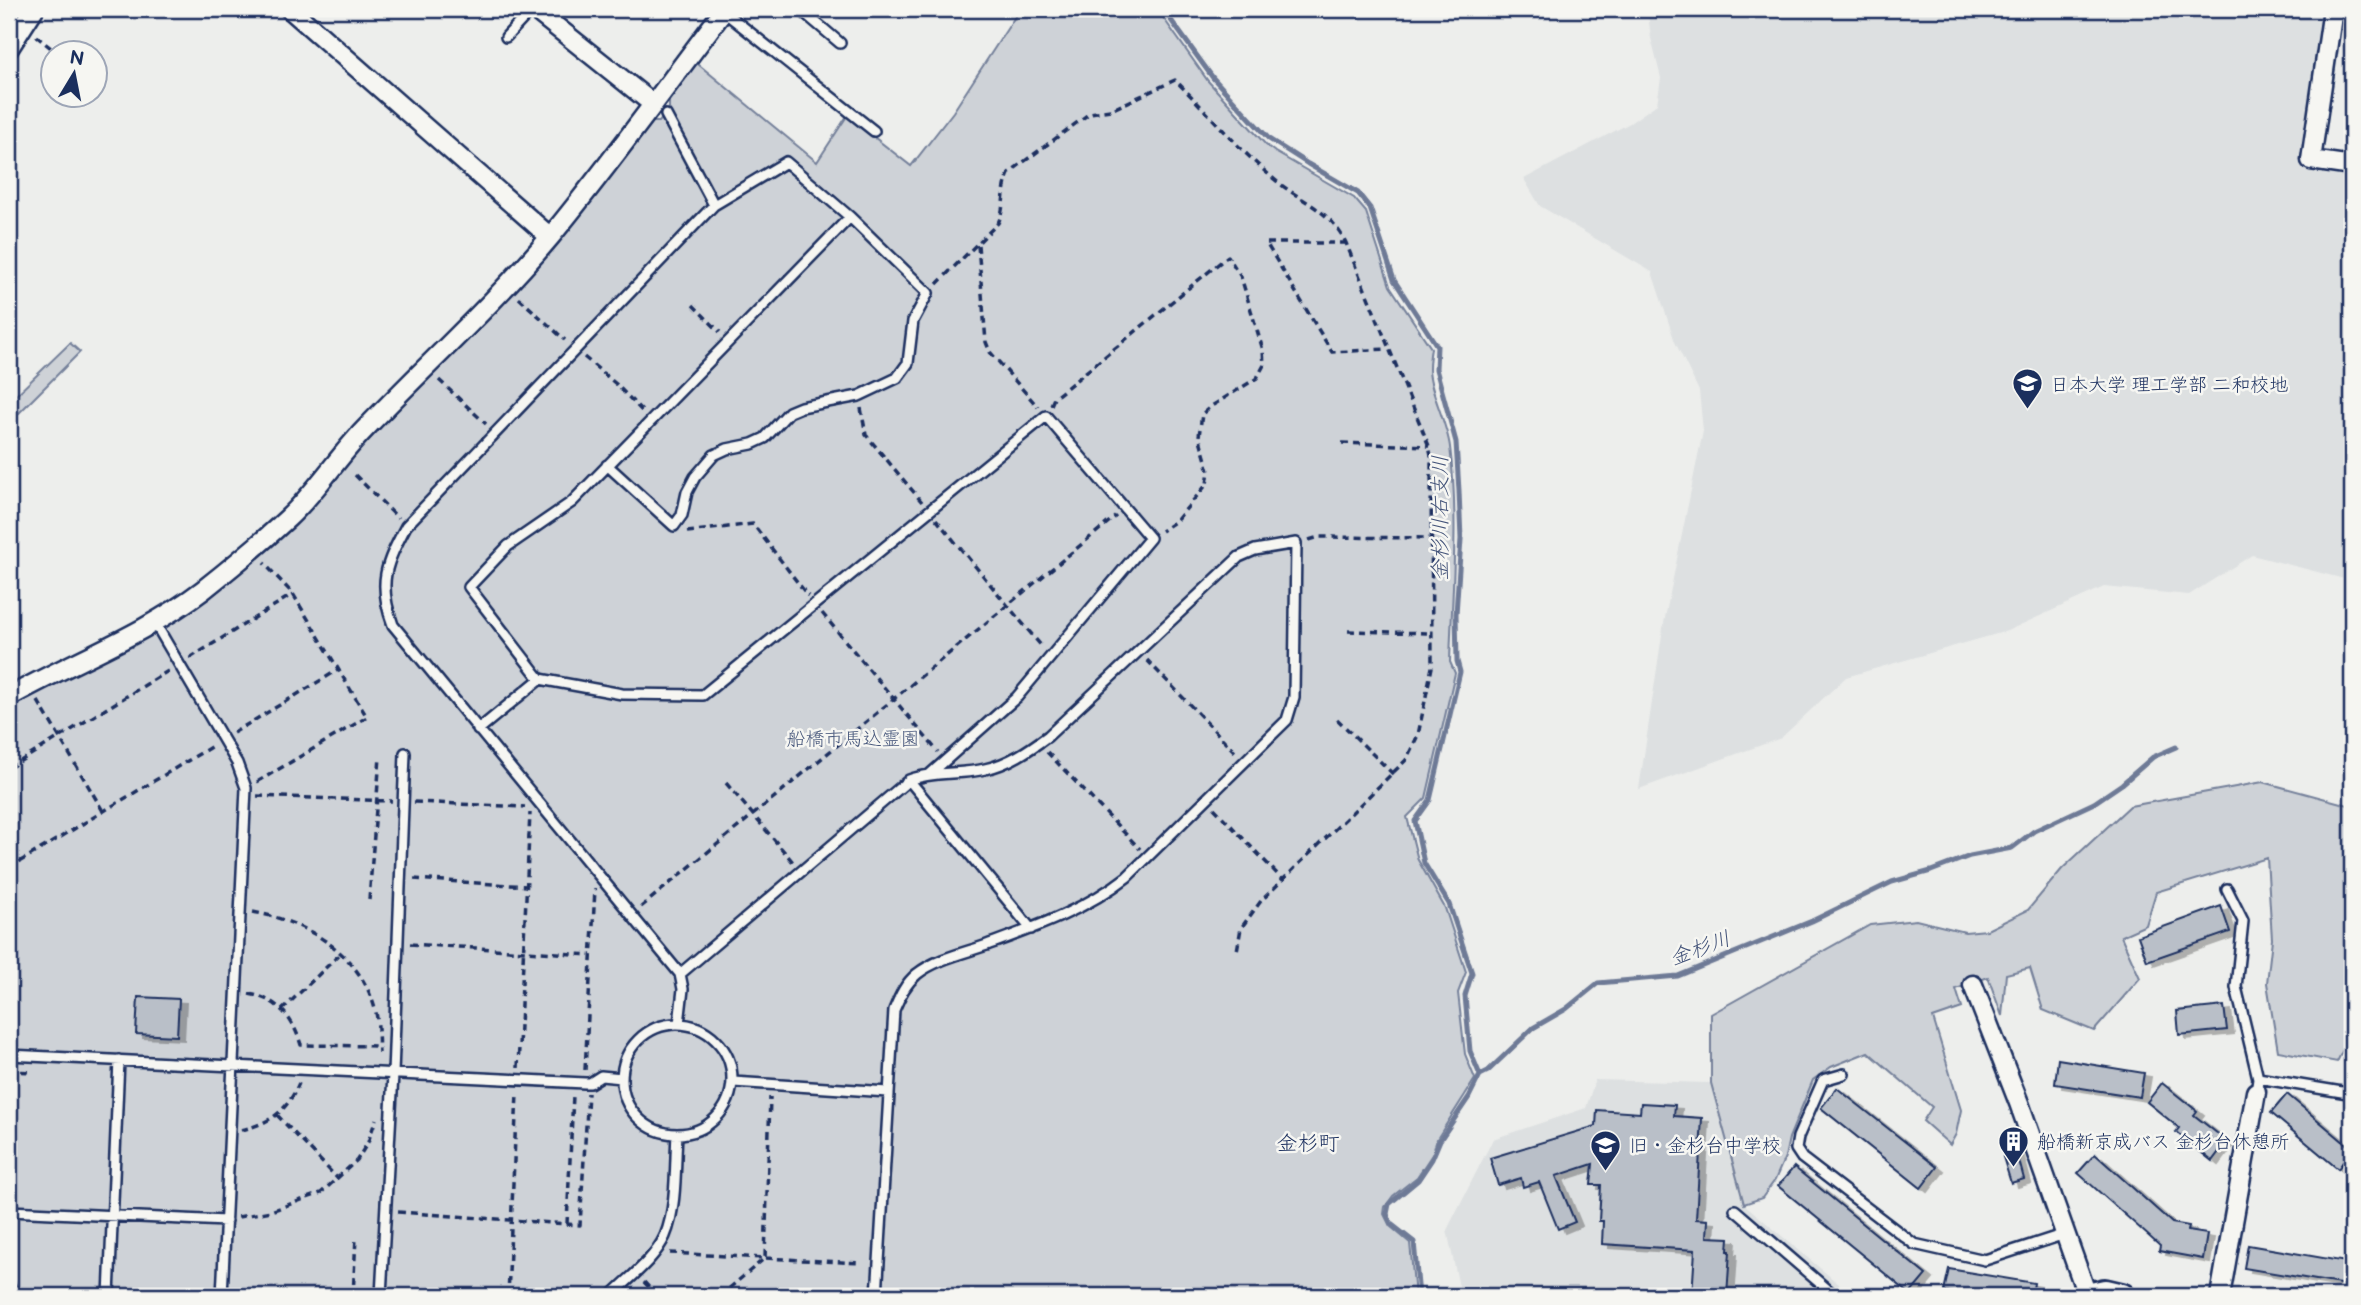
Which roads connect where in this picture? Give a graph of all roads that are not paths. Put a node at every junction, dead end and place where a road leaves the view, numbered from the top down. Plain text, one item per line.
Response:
1 (290, 9) edge
2 (533, 9) edge
3 (800, 9) edge
4 (2333, 9) edge
5 (724, 10) edge
6 (28, 14) edge
7 (506, 37) dead end
8 (840, 43) dead end
9 (9, 48) edge
10 (660, 109) junction
11 (874, 131) dead end
12 (2352, 166) edge
13 (714, 205) junction
14 (850, 217) junction
15 (550, 237) junction
16 (607, 465) junction
17 (155, 623) junction
18 (540, 679) junction
19 (9, 697) edge
20 (478, 730) junction
21 (405, 753) dead end
22 (929, 775) junction
23 (909, 780) junction
24 (2227, 889) dead end
25 (1031, 929) junction
26 (680, 974) junction
27 (1973, 985) dead end
28 (679, 1024) junction
29 (9, 1055) edge
30 (119, 1060) junction
31 (233, 1066) junction
32 (393, 1074) junction
33 (1844, 1074) dead end
34 (622, 1079) junction
35 (733, 1082) junction
36 (2257, 1085) junction
37 (888, 1092) junction
38 (2348, 1093) dead end
39 (677, 1134) junction
40 (1735, 1210) dead end
41 (9, 1211) edge
42 (112, 1216) junction
43 (226, 1221) junction
44 (2065, 1234) junction
45 (9, 1284) edge
46 (15, 1296) edge
47 (108, 1296) edge
48 (222, 1296) edge
49 (381, 1296) edge
50 (611, 1296) edge
51 (877, 1296) edge
52 (890, 1296) edge
53 (1835, 1296) edge
54 (2087, 1296) edge
55 (2122, 1296) edge
56 (2220, 1296) edge

1 - 15 street
2 - 7 lane
2 - 10 street
3 - 8 lane
4 - 12 street
5 - 10 street
5 - 11 lane
6 - 9 street
10 - 13 lane
10 - 15 street
13 - 14 lane
13 - 20 lane
14 - 16 lane
14 - 16 lane
15 - 17 street
16 - 18 lane
17 - 19 street
17 - 31 lane
18 - 20 lane
18 - 22 lane
20 - 26 lane
21 - 32 lane
22 - 23 lane
22 - 25 lane
23 - 25 lane
23 - 26 lane
24 - 36 lane
25 - 37 lane
26 - 28 lane
27 - 44 street
28 - 34 lane
28 - 35 lane
29 - 30 lane
30 - 31 lane
30 - 42 lane
31 - 32 lane
31 - 43 lane
32 - 34 lane
32 - 49 lane
33 - 44 lane
34 - 39 lane
35 - 37 lane
35 - 39 lane
36 - 38 lane
36 - 56 street
37 - 51 lane
39 - 50 lane
40 - 53 lane
41 - 42 lane
42 - 43 lane
42 - 47 lane
43 - 48 lane
44 - 54 street
45 - 46 lane
51 - 52 lane
54 - 55 street

